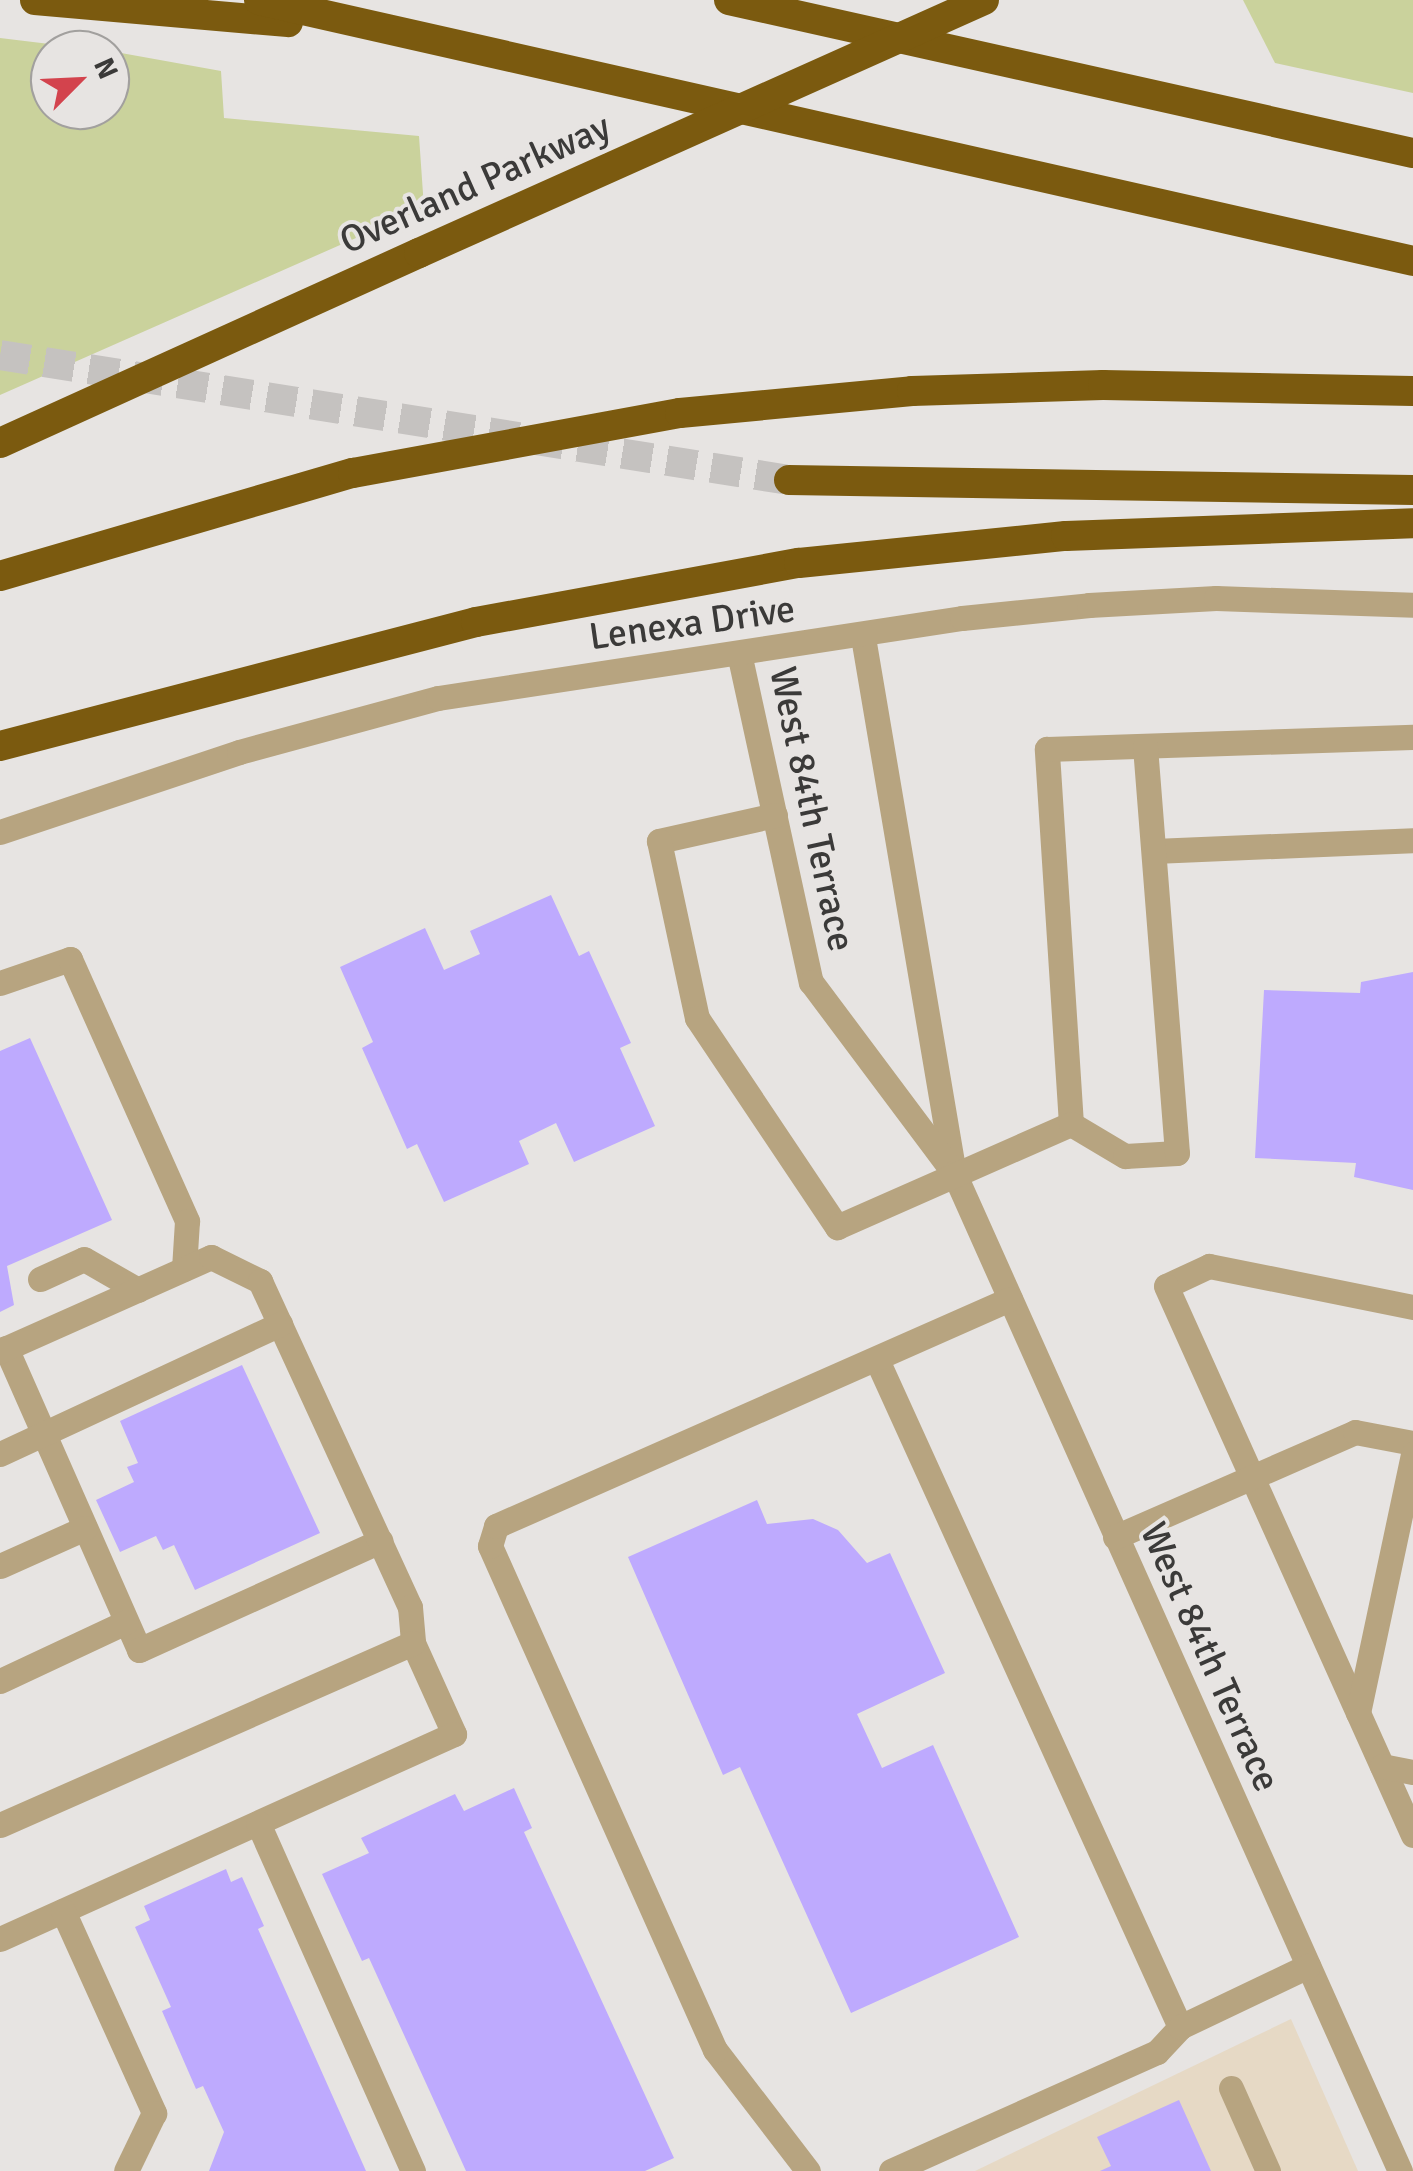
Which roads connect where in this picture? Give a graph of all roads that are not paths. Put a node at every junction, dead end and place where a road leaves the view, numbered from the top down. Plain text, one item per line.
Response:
1 (35, 0) edge
2 (258, 0) edge
3 (729, 0) edge
4 (984, 0) edge
5 (400, 32) junction
6 (1413, 153) edge
7 (1413, 261) edge
8 (1413, 391) edge
9 (0, 443) edge
10 (789, 480) tunnel mouth
11 (1413, 490) edge
12 (1413, 523) edge
13 (0, 576) edge
14 (1413, 605) edge
15 (863, 637) junction
16 (739, 654) junction
17 (1413, 736) edge
18 (0, 746) edge
19 (1146, 746) junction
20 (775, 815) junction
21 (0, 832) edge
22 (1410, 844) edge
23 (1154, 852) junction
24 (0, 983) edge
25 (1071, 1124) junction
26 (954, 1173) junction
27 (184, 1269) junction
28 (40, 1279) dead end
29 (138, 1290) junction
30 (1010, 1299) junction
31 (1413, 1307) edge
32 (280, 1324) junction
33 (3, 1350) edge
34 (877, 1360) junction
35 (43, 1434) junction
36 (1413, 1443) edge
37 (0, 1454) edge
38 (1413, 1454) edge
39 (1251, 1478) junction
40 (85, 1528) junction
41 (1115, 1538) junction
42 (380, 1541) junction
43 (0, 1566) edge
44 (126, 1622) junction
45 (413, 1643) junction
46 (0, 1681) edge
47 (1358, 1714) junction
48 (1382, 1766) junction
49 (1413, 1772) edge
50 (258, 1822) junction
51 (0, 1826) edge
52 (1413, 1835) edge
53 (63, 1910) junction
54 (0, 1939) edge
55 (1308, 1966) junction
56 (1180, 2027) junction
57 (1232, 2088) dead end
58 (126, 2171) edge
59 (413, 2171) edge
60 (808, 2171) edge
61 (891, 2171) edge
62 (1268, 2171) edge
63 (1400, 2171) edge

1 - 5 highway
2 - 5 highway
3 - 6 highway
4 - 9 highway, Overland Parkway, bridge
5 - 7 highway
8 - 13 highway
10 - 11 highway
12 - 18 highway
14 - 15 street, Lenexa Drive
15 - 16 street, Lenexa Drive
15 - 26 street, West 84th Terrace
16 - 20 street, West 84th Terrace
16 - 21 street, Lenexa Drive
17 - 19 street
19 - 23 street
19 - 25 street
20 - 26 street, West 84th Terrace
20 - 26 street
22 - 23 street
23 - 25 street
24 - 27 street
25 - 26 street
26 - 30 street, West 84th Terrace
27 - 29 street
27 - 32 street
28 - 29 street
29 - 33 street
30 - 34 street
30 - 41 street, West 84th Terrace
31 - 39 street
32 - 35 street
32 - 42 street
33 - 35 street
34 - 56 street
34 - 60 street
35 - 37 street
35 - 40 street
36 - 39 street
38 - 47 street
39 - 41 street
39 - 47 street
40 - 43 street
40 - 44 street
41 - 55 street, West 84th Terrace
42 - 44 street
42 - 45 street
44 - 46 street
45 - 50 street
45 - 51 street
47 - 48 street
48 - 49 street
48 - 52 street
50 - 53 street
50 - 59 street
53 - 54 street
53 - 58 street
55 - 56 street
55 - 63 street, West 84th Terrace
56 - 61 street
57 - 62 street

